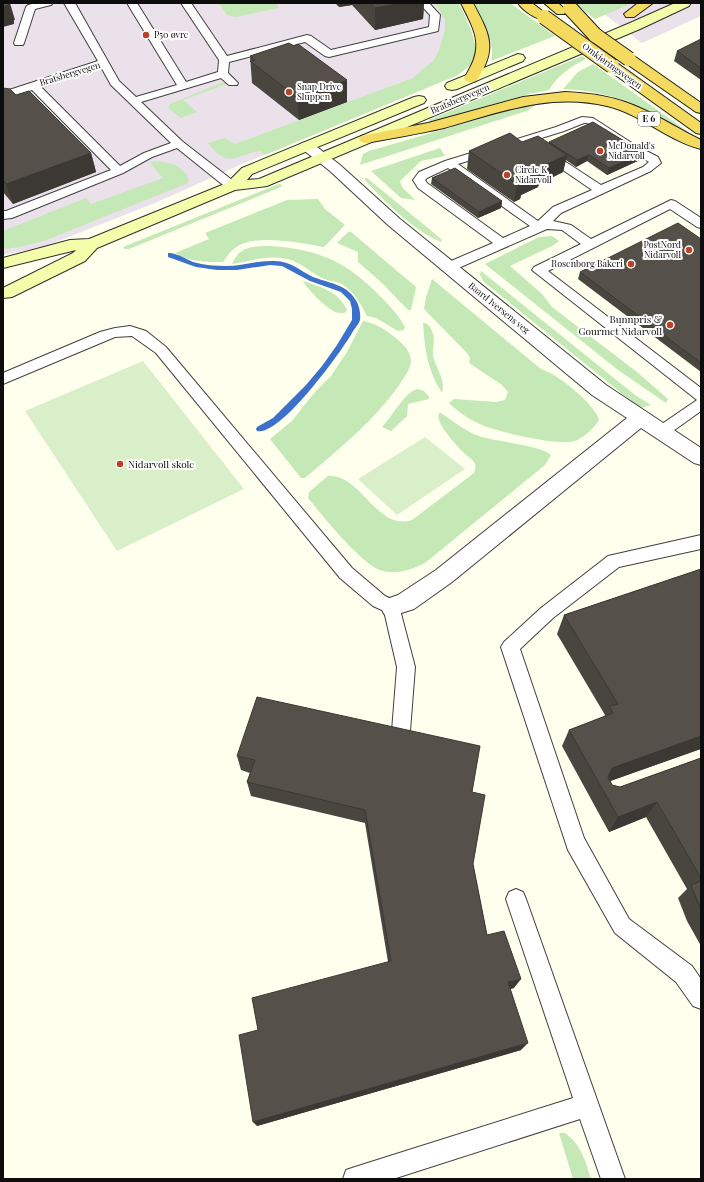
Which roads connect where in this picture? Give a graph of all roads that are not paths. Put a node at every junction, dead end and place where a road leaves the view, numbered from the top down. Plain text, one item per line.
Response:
1 (48, 3) edge
2 (69, 3) edge
3 (132, 3) edge
4 (186, 3) edge
5 (424, 3) edge
6 (467, 3) edge
7 (524, 3) edge
8 (550, 3) edge
9 (647, 3) edge
10 (658, 3) edge
11 (685, 3) edge
12 (565, 7) edge
13 (630, 14) junction
14 (616, 20) dead end
15 (599, 30) junction
16 (559, 42) dead end
17 (19, 43) dead end
18 (530, 53) dead end
19 (224, 60) junction
20 (103, 63) junction
21 (223, 74) junction
22 (471, 78) junction
23 (233, 83) dead end
24 (34, 86) junction
25 (183, 86) junction
26 (3, 96) edge
27 (134, 101) junction
28 (701, 109) edge
29 (701, 130) edge
30 (366, 139) junction
31 (525, 140) junction
32 (179, 144) junction
33 (307, 146) junction
34 (701, 146) edge
35 (323, 158) junction
36 (449, 163) junction
37 (119, 172) junction
38 (232, 186) junction
39 (600, 190) junction
40 (3, 215) edge
41 (701, 224) edge
42 (539, 227) junction
43 (501, 243) junction
44 (91, 244) junction
45 (590, 244) junction
46 (3, 263) edge
47 (449, 267) junction
48 (3, 269) edge
49 (4, 294) edge
50 (3, 379) edge
51 (701, 396) edge
52 (701, 404) edge
53 (640, 418) junction
54 (661, 432) junction
55 (701, 458) edge
56 (701, 542) edge
57 (392, 606) junction
58 (401, 731) edge
59 (516, 899) dead end
60 (701, 998) edge
61 (587, 1105) junction
62 (355, 1179) edge
63 (613, 1179) edge

1 - 17 lane
2 - 20 lane
3 - 25 lane
4 - 19 lane
5 - 19 lane
6 - 22 highway
7 - 29 highway, Omkjøringsvegen / E 6, bridge
8 - 12 highway, Omkjøringsvegen
9 - 13 highway
10 - 13 main road
11 - 30 main road, Bratsbergvegen
12 - 15 highway, Omkjøringsvegen, bridge
13 - 14 main road
15 - 16 main road
15 - 28 highway, Omkjøringsvegen, bridge
18 - 22 main road, Bratsbergvegen
19 - 21 lane
20 - 24 lane, Bratsbergvegen
20 - 27 lane, Bratsbergvegen
21 - 23 lane
21 - 25 lane
22 - 33 main road, Bratsbergvegen
24 - 26 lane, Bratsbergvegen
24 - 37 lane
25 - 27 lane
27 - 32 lane, Bratsbergvegen
30 - 34 highway, E 6
30 - 35 main road, Bratsbergvegen
31 - 36 lane
31 - 39 lane
31 - 39 lane
32 - 37 lane
32 - 38 lane, Bratsbergvegen
33 - 35 street, Baard Iversens veg
33 - 38 main road, Bratsbergvegen
35 - 38 main road, Bratsbergvegen
35 - 47 street, Baard Iversens veg
36 - 42 lane
36 - 43 lane
37 - 40 lane
38 - 44 main road, Bratsbergvegen
39 - 42 lane
41 - 45 lane
42 - 43 lane
42 - 45 lane
43 - 47 lane
44 - 46 main road, Bratsbergvegen
44 - 49 main road, Bratsbergvegen
45 - 51 lane
47 - 53 street, Baard Iversens veg
48 - 49 main road
50 - 57 lane
52 - 54 lane
53 - 54 street, Baard Iversens veg
53 - 57 street
54 - 55 street, Baard Iversens veg
56 - 60 lane
57 - 58 lane
59 - 61 lane
61 - 62 lane
61 - 63 lane

